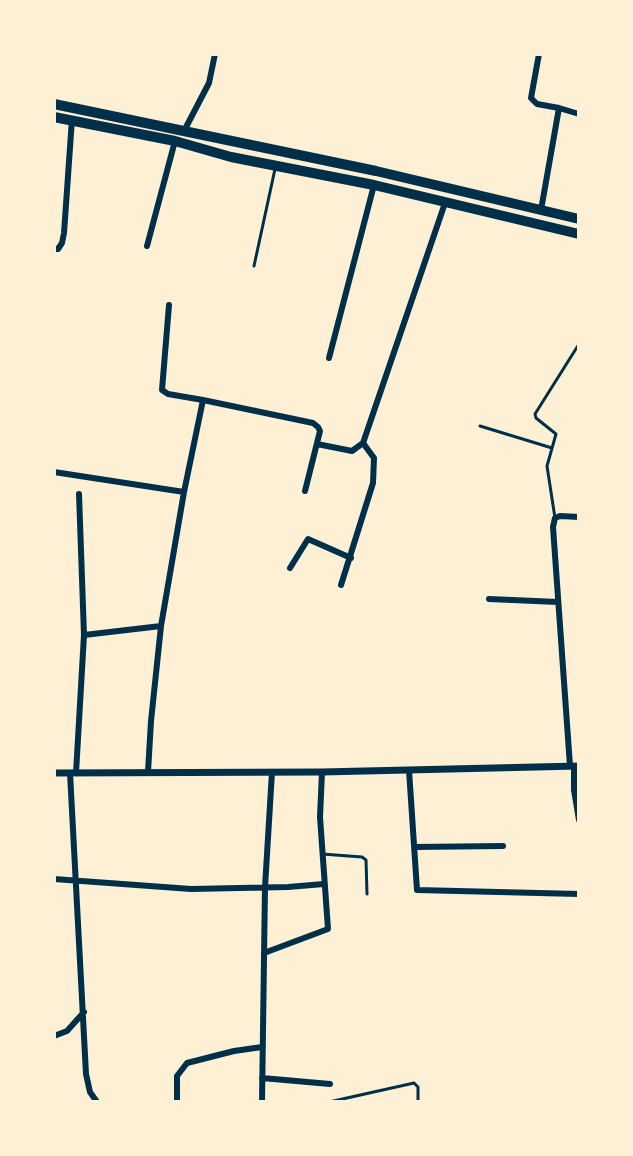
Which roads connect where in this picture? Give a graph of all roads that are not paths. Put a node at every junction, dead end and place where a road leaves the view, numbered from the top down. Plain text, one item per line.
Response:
1 (215, 54) edge
2 (539, 54) edge
3 (54, 104) edge
4 (559, 108) junction
5 (579, 114) edge
6 (54, 117) edge
7 (72, 119) junction
8 (184, 131) junction
9 (197, 134) junction
10 (175, 141) junction
11 (193, 146) junction
12 (275, 166) junction
13 (374, 185) junction
14 (482, 196) junction
15 (445, 203) junction
16 (480, 210) junction
17 (541, 210) junction
18 (579, 219) edge
19 (579, 234) edge
20 (147, 246) dead end
21 (54, 249) edge
22 (254, 266) dead end
23 (169, 305) dead end
24 (579, 344) edge
25 (329, 358) dead end
26 (203, 400) junction
27 (480, 426) dead end
28 (363, 443) junction
29 (317, 444) junction
30 (552, 448) junction
31 (54, 472) edge
32 (305, 491) dead end
33 (184, 492) junction
34 (79, 494) dead end
35 (579, 517) edge
36 (555, 518) junction
37 (351, 558) junction
38 (290, 568) dead end
39 (341, 585) dead end
40 (489, 599) dead end
41 (558, 602) junction
42 (161, 626) junction
43 (84, 635) junction
44 (574, 766) edge
45 (409, 770) junction
46 (148, 772) junction
47 (272, 772) junction
48 (322, 772) junction
49 (54, 773) edge
50 (73, 773) junction
51 (579, 820) edge
52 (503, 846) dead end
53 (415, 847) junction
54 (322, 854) junction
55 (54, 879) edge
56 (77, 881) junction
57 (324, 884) junction
58 (265, 887) junction
59 (367, 894) dead end
60 (579, 894) edge
61 (264, 953) junction
62 (84, 1012) junction
63 (54, 1036) edge
64 (262, 1047) junction
65 (262, 1078) junction
66 (330, 1084) dead end
67 (97, 1102) edge
68 (177, 1102) edge
69 (262, 1102) edge
70 (329, 1102) edge
71 (418, 1102) edge

1 - 8 street
2 - 4 street
3 - 8 highway
4 - 5 street
4 - 17 street
6 - 7 highway
7 - 10 highway
7 - 21 street
8 - 9 highway
9 - 11 highway
9 - 14 highway
10 - 11 highway
10 - 20 street
11 - 12 highway
12 - 13 highway
12 - 22 lane
13 - 15 highway
13 - 25 street
14 - 16 highway
14 - 17 highway
15 - 16 highway
15 - 28 street
16 - 19 highway
17 - 18 highway
23 - 26 street
24 - 30 lane
26 - 29 street
26 - 33 street
27 - 30 lane
28 - 29 street
28 - 37 street
29 - 32 street
30 - 36 lane
31 - 33 street
33 - 42 street
34 - 43 street
35 - 36 street
36 - 41 street
37 - 38 street
37 - 39 street
40 - 41 street
41 - 44 street
42 - 43 street
42 - 46 street
43 - 50 street
44 - 45 street
44 - 51 street
45 - 48 street
45 - 53 street
46 - 47 street
46 - 50 street
47 - 48 street
47 - 58 street
48 - 54 street
49 - 50 street
50 - 56 street
52 - 53 street
53 - 60 street
54 - 57 street
54 - 59 lane
55 - 56 street
56 - 58 street
56 - 62 street
57 - 58 street
57 - 61 street
58 - 61 street
61 - 64 street
62 - 63 street
62 - 67 street
64 - 65 street
64 - 68 street
65 - 66 street
65 - 69 street
70 - 71 lane

